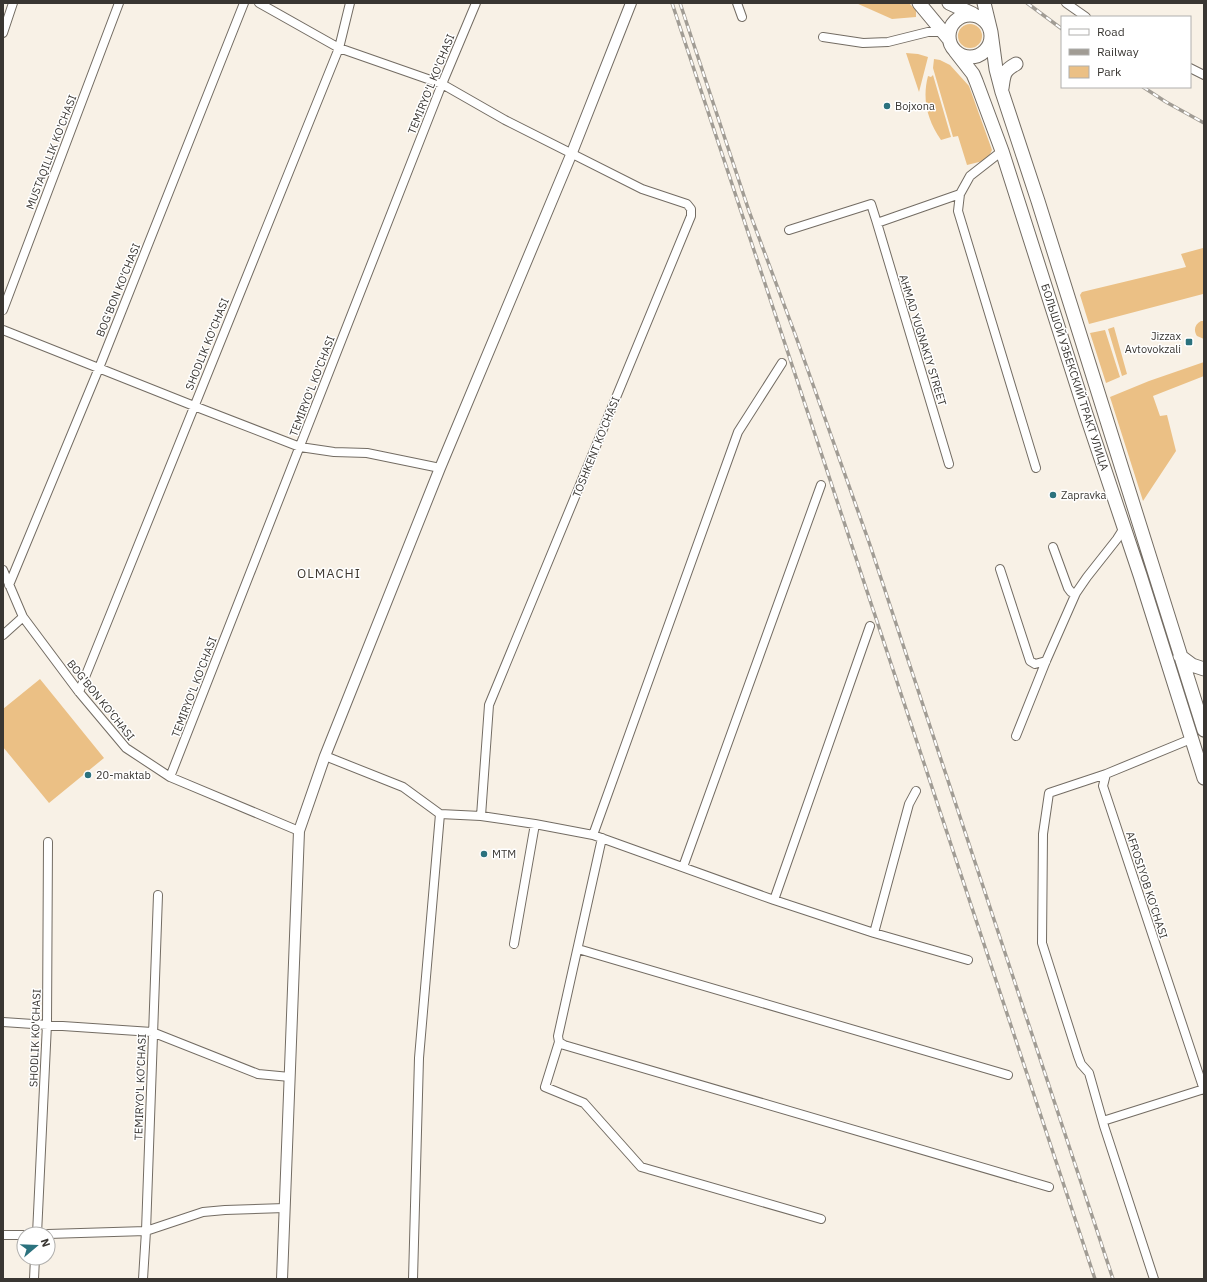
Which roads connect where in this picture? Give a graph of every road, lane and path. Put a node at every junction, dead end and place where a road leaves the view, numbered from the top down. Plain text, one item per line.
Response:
1 (13, 3) edge
2 (119, 3) edge
3 (244, 3) edge
4 (259, 3) edge
5 (350, 3) edge
6 (476, 3) edge
7 (631, 3) edge
8 (737, 3) edge
9 (919, 3) edge
10 (984, 3) edge
11 (1066, 3) edge
12 (953, 4) edge
13 (973, 14) junction
14 (1085, 16) edge
15 (742, 17) dead end
16 (991, 32) junction
17 (3, 33) edge
18 (947, 33) junction
19 (822, 37) dead end
20 (339, 48) junction
21 (955, 52) junction
22 (1016, 64) dead end
23 (1191, 68) edge
24 (1204, 75) edge
25 (442, 84) junction
26 (1002, 92) junction
27 (1002, 151) junction
28 (571, 155) junction
29 (960, 194) junction
30 (877, 223) junction
31 (789, 230) dead end
32 (3, 310) edge
33 (3, 330) edge
34 (782, 363) dead end
35 (99, 368) junction
36 (194, 406) junction
37 (300, 447) junction
38 (949, 464) dead end
39 (440, 468) junction
40 (1036, 468) dead end
41 (821, 485) dead end
42 (1124, 528) junction
43 (1052, 547) dead end
44 (1000, 569) dead end
45 (3, 570) edge
46 (9, 585) junction
47 (1076, 593) junction
48 (23, 617) junction
49 (870, 626) dead end
50 (3, 635) edge
51 (1180, 656) junction
52 (1046, 662) junction
53 (1204, 669) edge
54 (79, 692) junction
55 (1200, 704) edge
56 (1204, 730) edge
57 (1016, 736) dead end
58 (1191, 739) junction
59 (325, 756) junction
60 (1106, 774) junction
61 (170, 777) junction
62 (1204, 778) edge
63 (916, 791) dead end
64 (440, 814) junction
65 (481, 816) junction
66 (535, 824) junction
67 (299, 831) junction
68 (593, 835) junction
69 (602, 838) junction
70 (48, 842) dead end
71 (682, 867) junction
72 (158, 895) dead end
73 (774, 900) junction
74 (874, 933) junction
75 (514, 944) dead end
76 (578, 949) junction
77 (968, 960) dead end
78 (3, 1022) edge
79 (47, 1024) junction
80 (152, 1032) junction
81 (559, 1042) junction
82 (1008, 1076) dead end
83 (290, 1077) junction
84 (1204, 1090) edge
85 (1103, 1121) junction
86 (1049, 1187) dead end
87 (285, 1208) junction
88 (821, 1219) dead end
89 (37, 1226) edge
90 (146, 1232) junction
91 (3, 1234) edge
92 (16, 1234) edge
93 (56, 1234) edge
94 (35, 1266) edge
95 (34, 1279) edge
96 (143, 1279) edge
97 (282, 1279) edge
98 (413, 1279) edge
99 (1154, 1279) edge

1 - 17 street
2 - 32 street, MUSTAQILLIK KO'CHASI
3 - 35 street, BOG'BON KO'CHASI
4 - 20 street
5 - 20 street, SHODLIK KO'CHASI
6 - 25 street, TEMIRYO'L KO'CHASI
7 - 28 street
8 - 15 street
9 - 18 main road
10 - 16 main road
11 - 14 street
12 - 13 main road
12 - 18 main road
13 - 16 main road
13 - 18 main road
16 - 21 main road
16 - 26 main road, БОЛЬШОЙ УЗБЕКСКИЙ ТРАКТ УЛИЦА
18 - 19 street
18 - 21 main road
20 - 25 street
20 - 36 street, SHODLIK KO'CHASI
21 - 27 main road, БОЛЬШОЙ УЗБЕКСКИЙ ТРАКТ УЛИЦА
22 - 26 main road
23 - 24 street
25 - 28 street
25 - 37 street, TEMIRYO'L KO'CHASI
26 - 51 main road, БОЛЬШОЙ УЗБЕКСКИЙ ТРАКТ УЛИЦА
27 - 29 street
27 - 42 main road, БОЛЬШОЙ УЗБЕКСКИЙ ТРАКТ УЛИЦА
28 - 39 street
28 - 65 street, TOSHKENT KO'CHASI
29 - 30 street
29 - 40 street
30 - 31 street, AHMAD YUGNAKIY STREET
30 - 38 street, AHMAD YUGNAKIY STREET
33 - 35 street
34 - 68 street
35 - 36 street
35 - 46 street, BOG'BON KO'CHASI
36 - 37 street
36 - 54 street, SHODLIK KO'CHASI
37 - 39 street
37 - 61 street, TEMIRYO'L KO'CHASI
39 - 59 street
41 - 71 street
42 - 47 street
42 - 58 main road, БОЛЬШОЙ УЗБЕКСКИЙ ТРАКТ УЛИЦА
43 - 47 street
44 - 52 street
45 - 46 street, BOG'BON KO'CHASI
46 - 48 street, BOG'BON KO'CHASI
47 - 52 street
48 - 50 street
48 - 54 street, BOG'BON KO'CHASI
49 - 73 street
51 - 53 main road
51 - 55 main road, БОЛЬШОЙ УЗБЕКСКИЙ ТРАКТ УЛИЦА
52 - 57 street
54 - 61 street, BOG'BON KO'CHASI
55 - 56 main road, БОЛЬШОЙ УЗБЕКСКИЙ ТРАКТ УЛИЦА
58 - 60 street
58 - 62 main road, БОЛЬШОЙ УЗБЕКСКИЙ ТРАКТ УЛИЦА
59 - 64 street
59 - 67 street
60 - 84 street, AFROSIYOB KO'CHASI
60 - 85 street
61 - 67 street, BOG'BON KO'CHASI
63 - 74 street
64 - 65 street
64 - 98 street
65 - 66 street
66 - 68 street
66 - 75 street
67 - 83 street
68 - 69 street
69 - 71 street
69 - 76 street
70 - 79 street, SHODLIK KO'CHASI
71 - 73 street
72 - 80 street, TEMIRYO'L KO'CHASI
73 - 74 street
74 - 77 street
76 - 81 street
76 - 82 street
78 - 79 street
79 - 80 street
79 - 89 street, SHODLIK KO'CHASI
80 - 83 street
80 - 90 street, TEMIRYO'L KO'CHASI
81 - 86 street
81 - 88 street
83 - 87 street
84 - 85 street
85 - 99 street
87 - 90 street
87 - 97 street
90 - 93 street
90 - 96 street, TEMIRYO'L KO'CHASI
91 - 92 street
94 - 95 street

